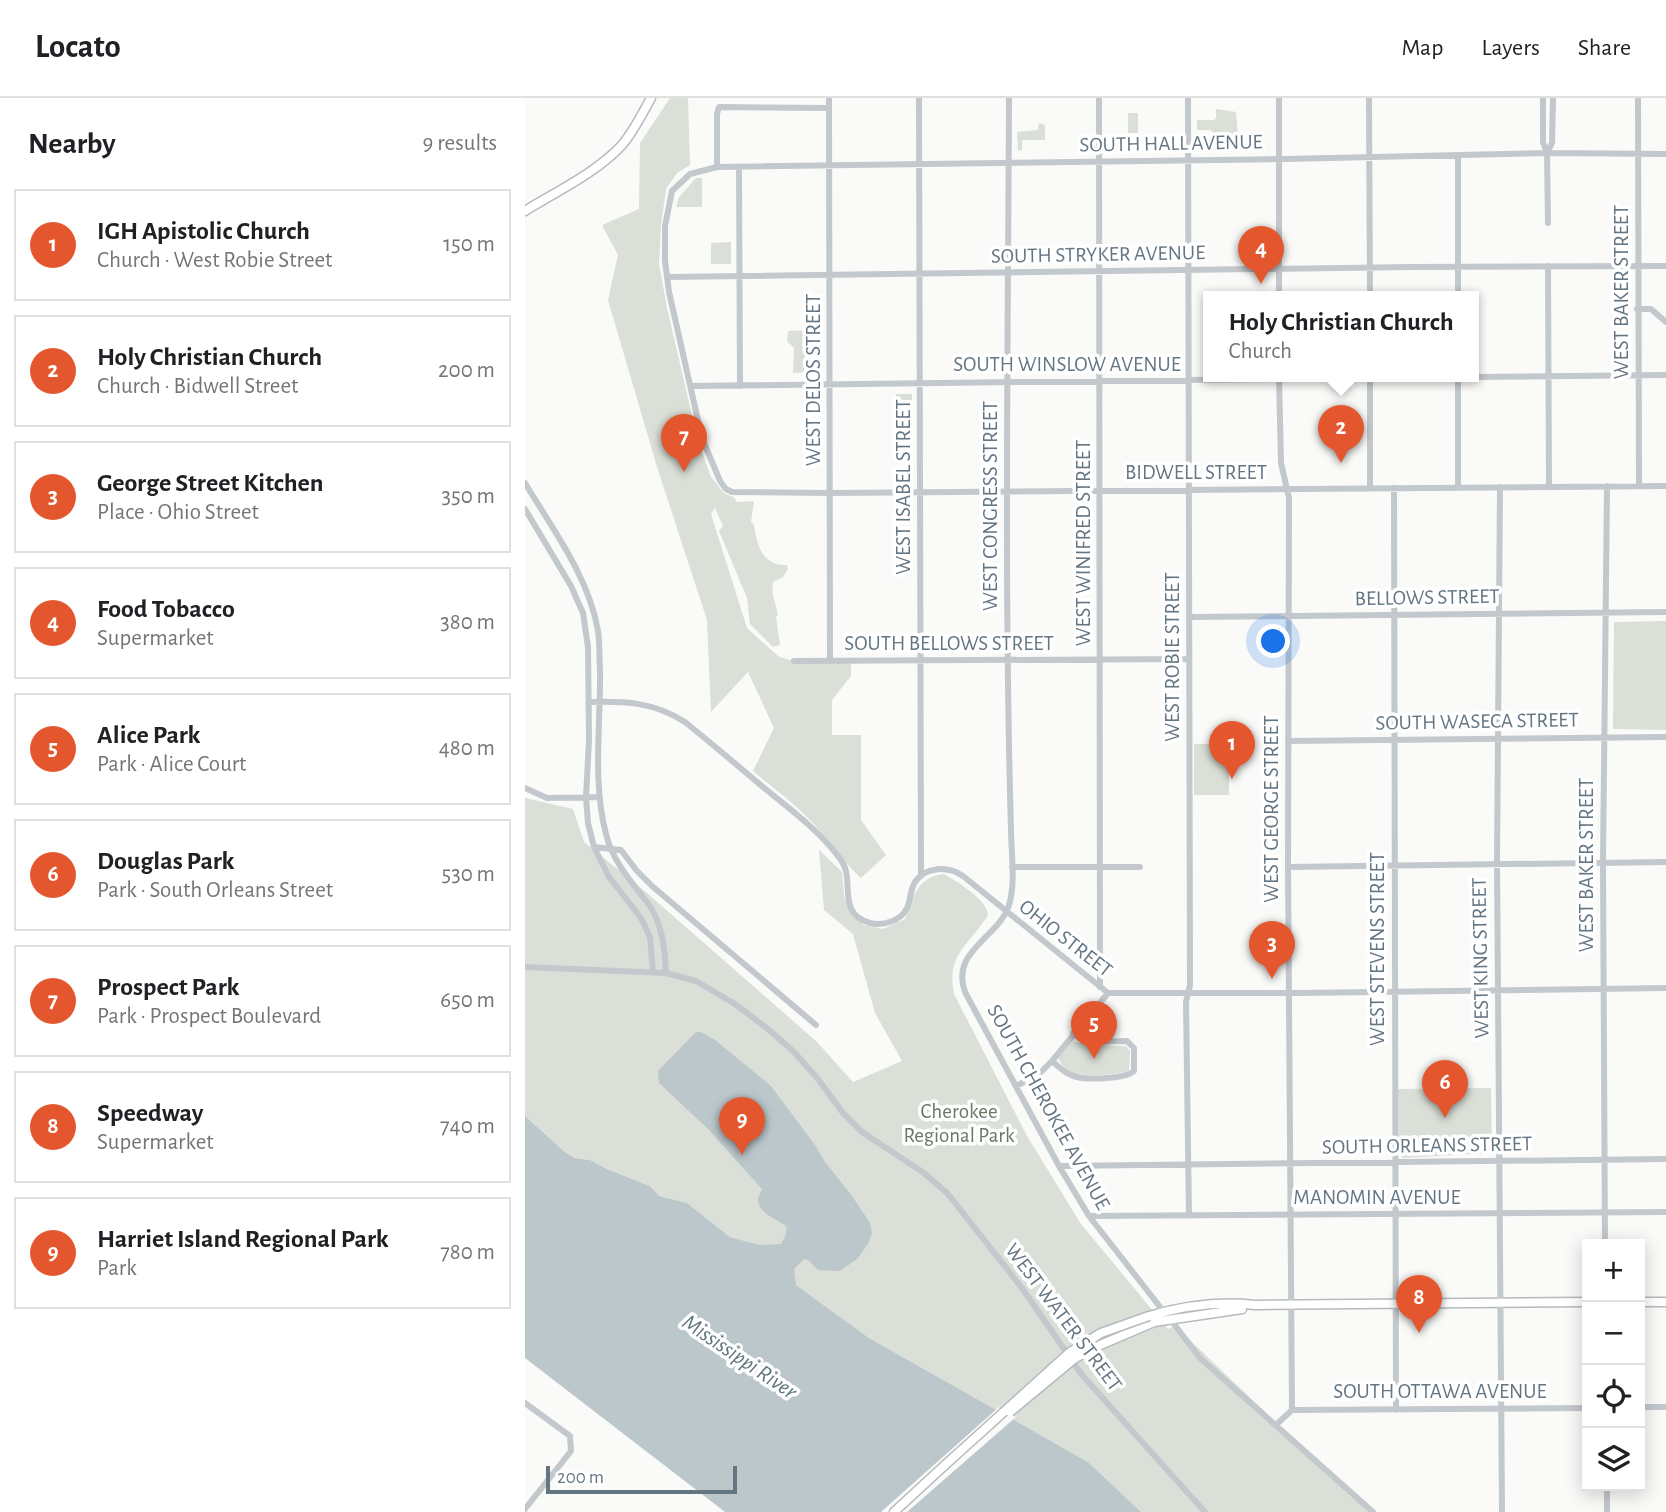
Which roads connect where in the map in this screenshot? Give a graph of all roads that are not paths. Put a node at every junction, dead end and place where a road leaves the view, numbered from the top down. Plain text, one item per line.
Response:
1 (651, 98) edge
2 (829, 98) edge
3 (919, 98) edge
4 (1009, 98) edge
5 (1099, 98) edge
6 (1188, 98) edge
7 (1279, 98) edge
8 (1369, 98) edge
9 (1543, 98) edge
10 (1552, 98) edge
11 (1639, 98) edge
12 (829, 108) junction
13 (1547, 153) junction
14 (1638, 154) junction
15 (1666, 154) edge
16 (1458, 155) junction
17 (1369, 158) junction
18 (1279, 159) junction
19 (1188, 160) junction
20 (1099, 162) junction
21 (919, 163) junction
22 (1009, 163) junction
23 (830, 165) junction
24 (717, 167) junction
25 (739, 167) junction
26 (525, 211) edge
27 (1548, 223) dead end
28 (1548, 266) junction
29 (1638, 266) junction
30 (1666, 266) edge
31 (1459, 267) junction
32 (1369, 268) junction
33 (1279, 270) junction
34 (1189, 271) junction
35 (1008, 272) junction
36 (1100, 272) junction
37 (919, 273) junction
38 (830, 274) junction
39 (740, 275) junction
40 (667, 277) junction
41 (1279, 291) edge
42 (1370, 291) edge
43 (1458, 291) edge
44 (1637, 309) junction
45 (1666, 322) edge
46 (1639, 375) junction
47 (1666, 375) edge
48 (1548, 376) junction
49 (1479, 377) edge
50 (1100, 380) junction
51 (1188, 380) junction
52 (1203, 380) edge
53 (1008, 381) junction
54 (1279, 382) edge
55 (1370, 382) edge
56 (1458, 382) edge
57 (920, 383) junction
58 (830, 384) junction
59 (691, 386) junction
60 (740, 386) junction
61 (525, 483) edge
62 (1639, 485) junction
63 (1666, 485) edge
64 (1607, 486) junction
65 (1500, 487) junction
66 (1549, 487) junction
67 (1370, 488) junction
68 (1394, 488) junction
69 (1458, 488) junction
70 (1286, 489) junction
71 (1189, 490) junction
72 (1100, 491) junction
73 (920, 492) junction
74 (1007, 492) junction
75 (830, 493) junction
76 (525, 509) edge
77 (1666, 612) edge
78 (1606, 613) junction
79 (1500, 614) junction
80 (1394, 615) junction
81 (1288, 616) junction
82 (1189, 617) junction
83 (1189, 659) junction
84 (1007, 660) junction
85 (1101, 660) junction
86 (830, 661) junction
87 (921, 661) junction
88 (794, 662) dead end
89 (589, 702) junction
90 (600, 702) junction
91 (1604, 737) junction
92 (1666, 737) edge
93 (1499, 738) junction
94 (1395, 739) junction
95 (1288, 741) junction
96 (525, 788) edge
97 (586, 797) junction
98 (600, 797) junction
99 (594, 847) junction
100 (610, 848) junction
101 (1497, 862) junction
102 (1666, 862) edge
103 (1603, 863) junction
104 (1394, 865) junction
105 (1012, 867) junction
106 (1100, 867) junction
107 (1140, 867) dead end
108 (1288, 867) junction
109 (921, 876) junction
110 (1006, 912) junction
111 (525, 967) edge
112 (653, 972) junction
113 (666, 973) junction
114 (1100, 987) junction
115 (1666, 988) edge
116 (1603, 989) junction
117 (1499, 991) junction
118 (1394, 992) junction
119 (1108, 993) junction
120 (1289, 993) junction
121 (1188, 994) junction
122 (816, 1025) dead end
123 (1073, 1033) junction
124 (1052, 1061) junction
125 (1016, 1086) junction
126 (1666, 1159) edge
127 (1605, 1160) junction
128 (1500, 1161) junction
129 (1395, 1163) junction
130 (1290, 1164) junction
131 (1188, 1165) junction
132 (1059, 1166) junction
133 (1666, 1212) edge
134 (1605, 1213) junction
135 (1396, 1214) junction
136 (1501, 1214) junction
137 (1089, 1216) junction
138 (1189, 1216) junction
139 (1291, 1216) junction
140 (1605, 1239) edge
141 (1582, 1302) edge
142 (1645, 1302) edge
143 (1666, 1302) edge
144 (1500, 1304) junction
145 (1292, 1305) junction
146 (1397, 1305) junction
147 (1167, 1315) junction
148 (525, 1403) edge
149 (1645, 1407) edge
150 (1666, 1407) edge
151 (1582, 1408) edge
152 (1501, 1409) junction
153 (1292, 1410) junction
154 (1397, 1410) junction
155 (1277, 1424) junction
156 (1607, 1491) edge
157 (525, 1511) edge
158 (894, 1512) edge
159 (1205, 1512) edge
160 (1373, 1512) edge
161 (1502, 1512) edge
162 (1607, 1512) edge

1 - 26 main road
2 - 12 street, WEST DELOS STREET
3 - 21 street, WEST ISABEL STREET
4 - 22 street, WEST CONGRESS STREET
5 - 20 street, WEST WINIFRED STREET
6 - 19 street, WEST ROBIE STREET
7 - 18 street
8 - 17 street
9 - 13 street
10 - 13 street
11 - 14 street, WEST BAKER STREET
12 - 23 street, WEST DELOS STREET
12 - 24 street
13 - 14 street, SOUTH HALL AVENUE
13 - 16 street, SOUTH HALL AVENUE
13 - 27 street
14 - 15 street, SOUTH HALL AVENUE
14 - 29 street, WEST BAKER STREET
16 - 17 street, SOUTH HALL AVENUE
16 - 31 street
17 - 18 street, SOUTH HALL AVENUE
17 - 32 street
18 - 19 street, SOUTH HALL AVENUE
18 - 33 street
19 - 20 street, SOUTH HALL AVENUE
19 - 34 street, WEST ROBIE STREET
20 - 22 street, SOUTH HALL AVENUE
20 - 36 street, WEST WINIFRED STREET
21 - 22 street, SOUTH HALL AVENUE
21 - 23 street, SOUTH HALL AVENUE
21 - 37 street, WEST ISABEL STREET
22 - 35 street, WEST CONGRESS STREET
23 - 25 street, SOUTH HALL AVENUE
23 - 38 street, WEST DELOS STREET
24 - 25 street, SOUTH HALL AVENUE
24 - 40 street, SOUTH HALL AVENUE
25 - 39 street
28 - 29 street, SOUTH STRYKER AVENUE
28 - 31 street, SOUTH STRYKER AVENUE
28 - 48 street
29 - 30 street, SOUTH STRYKER AVENUE
29 - 44 street, WEST BAKER STREET
31 - 32 street, SOUTH STRYKER AVENUE
31 - 43 street
32 - 33 street, SOUTH STRYKER AVENUE
32 - 42 street
33 - 34 street, SOUTH STRYKER AVENUE
33 - 41 street
34 - 36 street, SOUTH STRYKER AVENUE
34 - 51 street, WEST ROBIE STREET
35 - 36 street, SOUTH STRYKER AVENUE
35 - 37 street, SOUTH STRYKER AVENUE
35 - 53 street, WEST CONGRESS STREET
36 - 50 street, WEST WINIFRED STREET
37 - 38 street, SOUTH STRYKER AVENUE
37 - 57 street, WEST ISABEL STREET
38 - 39 street, SOUTH STRYKER AVENUE
38 - 58 street, WEST DELOS STREET
39 - 40 street, SOUTH STRYKER AVENUE
39 - 60 street
40 - 59 street
44 - 45 street
44 - 46 street, WEST BAKER STREET
46 - 47 street
46 - 48 street
46 - 62 street, WEST BAKER STREET
48 - 49 street
48 - 66 street
50 - 51 street, SOUTH WINSLOW AVENUE
50 - 53 street, SOUTH WINSLOW AVENUE
50 - 72 street, WEST WINIFRED STREET
51 - 52 street, SOUTH WINSLOW AVENUE
51 - 71 street, WEST ROBIE STREET
53 - 57 street, SOUTH WINSLOW AVENUE
53 - 74 street, WEST CONGRESS STREET
54 - 70 street, WEST GEORGE STREET
55 - 67 street
56 - 69 street
57 - 58 street, SOUTH WINSLOW AVENUE
57 - 73 street, WEST ISABEL STREET
58 - 60 street, SOUTH WINSLOW AVENUE
58 - 75 street, WEST DELOS STREET
59 - 60 street, SOUTH WINSLOW AVENUE
59 - 75 street, BIDWELL STREET
61 - 90 street
62 - 63 street, BIDWELL STREET
62 - 64 street, BIDWELL STREET
64 - 66 street, BIDWELL STREET
64 - 78 street, WEST BAKER STREET
65 - 66 street, BIDWELL STREET
65 - 69 street, BIDWELL STREET
65 - 79 street, WEST KING STREET
67 - 68 street, BIDWELL STREET
67 - 70 street, BIDWELL STREET
68 - 69 street, BIDWELL STREET
68 - 80 street, WEST STEVENS STREET
70 - 71 street, BIDWELL STREET
70 - 81 street, WEST GEORGE STREET
71 - 72 street, BIDWELL STREET
71 - 82 street, WEST ROBIE STREET
72 - 74 street, BIDWELL STREET
72 - 85 street, WEST WINIFRED STREET
73 - 74 street, BIDWELL STREET
73 - 75 street, BIDWELL STREET
73 - 87 street, WEST ISABEL STREET
74 - 84 street, WEST CONGRESS STREET
75 - 86 street, WEST DELOS STREET
76 - 89 street
77 - 78 street, BELLOWS STREET
78 - 79 street, BELLOWS STREET
78 - 91 street, WEST BAKER STREET
79 - 80 street, BELLOWS STREET
79 - 93 street, WEST KING STREET
80 - 81 street, BELLOWS STREET
80 - 94 street, WEST STEVENS STREET
81 - 82 street, BELLOWS STREET
81 - 95 street, WEST GEORGE STREET
82 - 83 street, WEST ROBIE STREET
83 - 85 street, SOUTH BELLOWS STREET
83 - 121 street, WEST ROBIE STREET
84 - 85 street, SOUTH BELLOWS STREET
84 - 87 street, SOUTH BELLOWS STREET
84 - 105 street, WEST CONGRESS STREET
85 - 106 street, WEST WINIFRED STREET
86 - 87 street, SOUTH BELLOWS STREET
86 - 88 street, SOUTH BELLOWS STREET
87 - 109 street, WEST ISABEL STREET
89 - 90 street
89 - 97 street
90 - 98 street
90 - 109 street
91 - 92 street, SOUTH WASECA STREET
91 - 93 street, SOUTH WASECA STREET
91 - 103 street, WEST BAKER STREET
93 - 94 street, SOUTH WASECA STREET
93 - 101 street, WEST KING STREET
94 - 95 street, SOUTH WASECA STREET
94 - 104 street, WEST STEVENS STREET
95 - 108 street, WEST GEORGE STREET
96 - 97 street
97 - 98 street
97 - 99 street
98 - 100 street
99 - 100 street
99 - 112 street
100 - 113 street
100 - 122 street
101 - 103 street
101 - 104 street
101 - 117 street, WEST KING STREET
102 - 103 street
103 - 116 street, WEST BAKER STREET
104 - 108 street
104 - 118 street, WEST STEVENS STREET
105 - 106 street
105 - 110 street, WEST CONGRESS STREET
106 - 107 street
106 - 114 street, WEST WINIFRED STREET
108 - 120 street, WEST GEORGE STREET
109 - 110 street, OHIO STREET
110 - 114 street, OHIO STREET
110 - 125 street, SOUTH CHEROKEE AVENUE
111 - 112 street, WEST WATER STREET
112 - 113 street, WEST WATER STREET
113 - 159 street, WEST WATER STREET
114 - 119 street, OHIO STREET
115 - 116 street, OHIO STREET
116 - 117 street, OHIO STREET
116 - 127 street, WEST BAKER STREET
117 - 118 street, OHIO STREET
117 - 128 street, WEST KING STREET
118 - 120 street, OHIO STREET
118 - 129 street, WEST STEVENS STREET
119 - 121 street, OHIO STREET
119 - 123 street
120 - 121 street, OHIO STREET
120 - 130 street, WEST GEORGE STREET
121 - 131 street, WEST ROBIE STREET
123 - 124 street
123 - 124 street
124 - 125 street
125 - 132 street, SOUTH CHEROKEE AVENUE
126 - 127 street, SOUTH ORLEANS STREET
127 - 128 street, SOUTH ORLEANS STREET
127 - 134 street, WEST BAKER STREET
128 - 129 street, SOUTH ORLEANS STREET
128 - 136 street, WEST KING STREET
129 - 130 street, SOUTH ORLEANS STREET
129 - 135 street, WEST STEVENS STREET
130 - 131 street, SOUTH ORLEANS STREET
130 - 139 street, WEST GEORGE STREET
131 - 132 street, SOUTH ORLEANS STREET
131 - 138 street, WEST ROBIE STREET
132 - 137 street, SOUTH CHEROKEE AVENUE
133 - 134 street, MANOMIN AVENUE
134 - 136 street, MANOMIN AVENUE
134 - 140 street, WEST BAKER STREET
135 - 136 street, MANOMIN AVENUE
135 - 139 street, MANOMIN AVENUE
135 - 146 street, WEST STEVENS STREET
136 - 144 street, WEST KING STREET
137 - 138 street, MANOMIN AVENUE
137 - 147 street, SOUTH CHEROKEE AVENUE
138 - 139 street, MANOMIN AVENUE
139 - 145 street, WEST GEORGE STREET
141 - 144 main road
142 - 143 main road
144 - 146 main road
144 - 152 street, WEST KING STREET
145 - 146 main road
145 - 147 main road
145 - 153 street, WEST GEORGE STREET
146 - 154 street, WEST STEVENS STREET
147 - 155 street, SOUTH CHEROKEE AVENUE
147 - 158 main road, bridge
148 - 157 street
149 - 150 street
151 - 152 street, SOUTH OTTAWA AVENUE
152 - 154 street, SOUTH OTTAWA AVENUE
152 - 161 street, WEST KING STREET
153 - 154 street, SOUTH OTTAWA AVENUE
153 - 155 street
155 - 160 street, SOUTH CHEROKEE AVENUE
156 - 162 street

